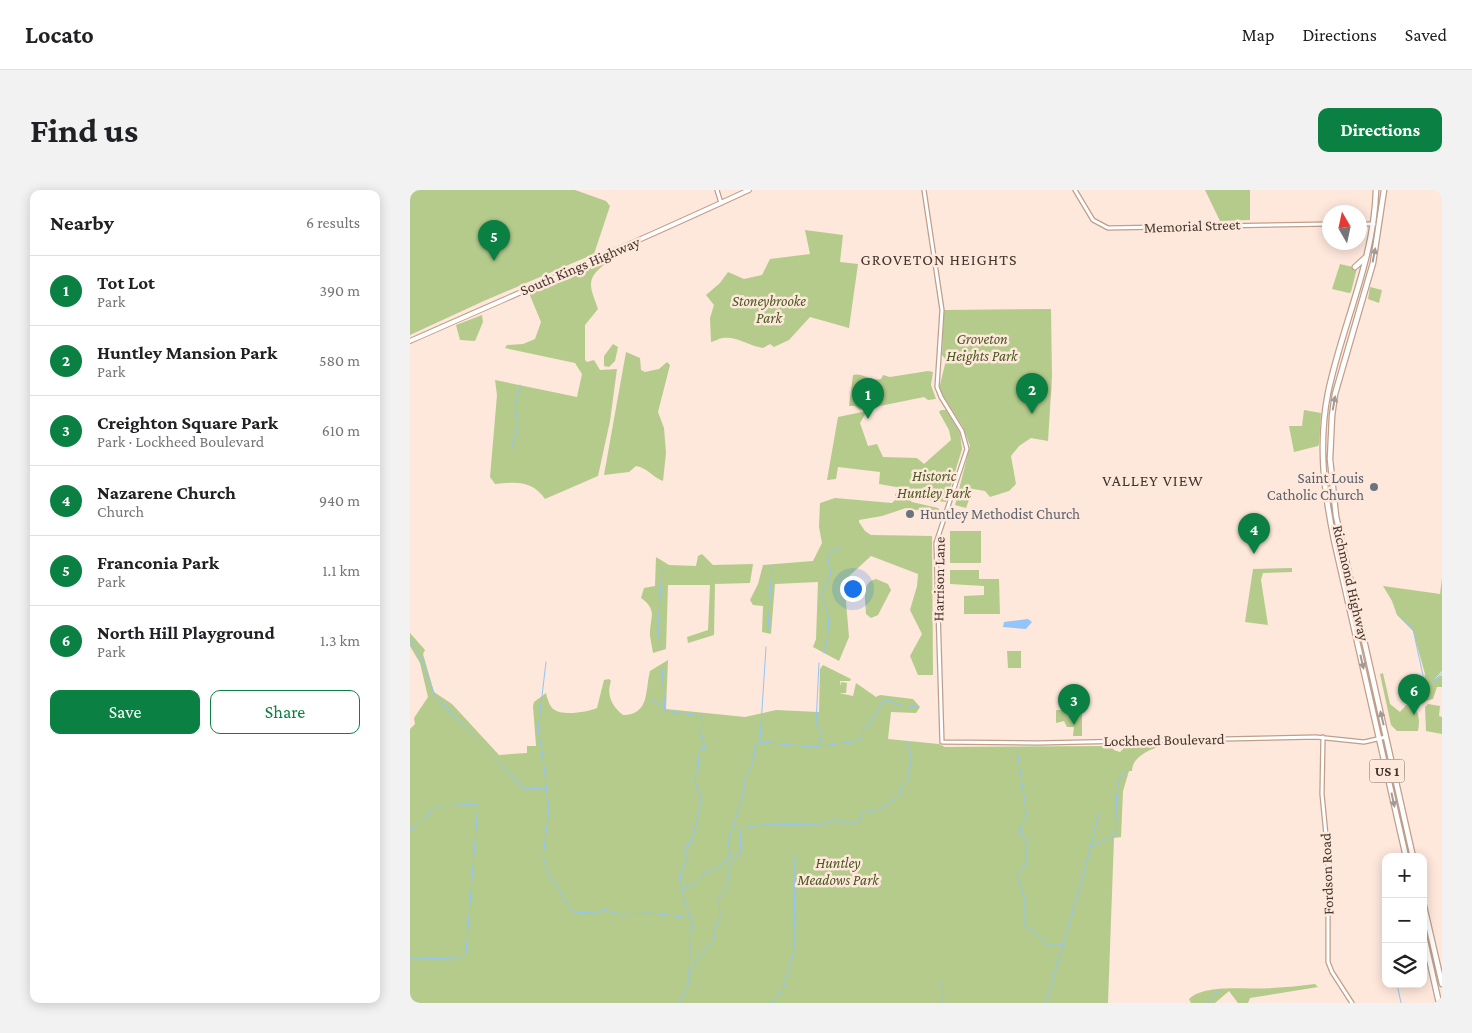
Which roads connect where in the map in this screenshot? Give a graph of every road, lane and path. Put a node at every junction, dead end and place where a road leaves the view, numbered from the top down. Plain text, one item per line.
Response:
1 (717, 190) edge
2 (749, 190) edge
3 (924, 190) edge
4 (1075, 190) edge
5 (1376, 190) edge
6 (1384, 190) edge
7 (721, 203) junction
8 (1322, 224) edge
9 (1367, 224) edge
10 (1373, 224) junction
11 (1380, 224) junction
12 (1367, 256) junction
13 (1355, 267) dead end
14 (410, 341) edge
15 (1323, 737) junction
16 (1386, 737) junction
17 (1380, 739) junction
18 (942, 742) joint
19 (1405, 853) edge
20 (1412, 853) edge
21 (1427, 919) edge
22 (1425, 943) edge
23 (1442, 984) edge
24 (1352, 1003) edge
25 (1439, 1003) edge

1 - 7 street
2 - 7 main road, South Kings Highway
3 - 18 street, Harrison Lane
4 - 8 street, Memorial Street
5 - 10 highway, Richmond Highway / US 1
6 - 11 highway, Richmond Highway / US 1
7 - 14 main road, South Kings Highway
9 - 10 street
10 - 11 street
10 - 12 highway, Richmond Highway / US 1
16 -> 11 highway, Richmond Highway / US 1
12 - 13 highway
12 -> 17 highway, Richmond Highway / US 1
15 - 17 street, Lockheed Boulevard
15 - 18 street, Lockheed Boulevard
15 - 24 street, Fordson Road
16 - 17 street, Lockheed Boulevard
16 - 20 highway, Richmond Highway / US 1
17 -> 19 highway, Richmond Highway / US 1
21 - 23 highway
22 - 25 highway

